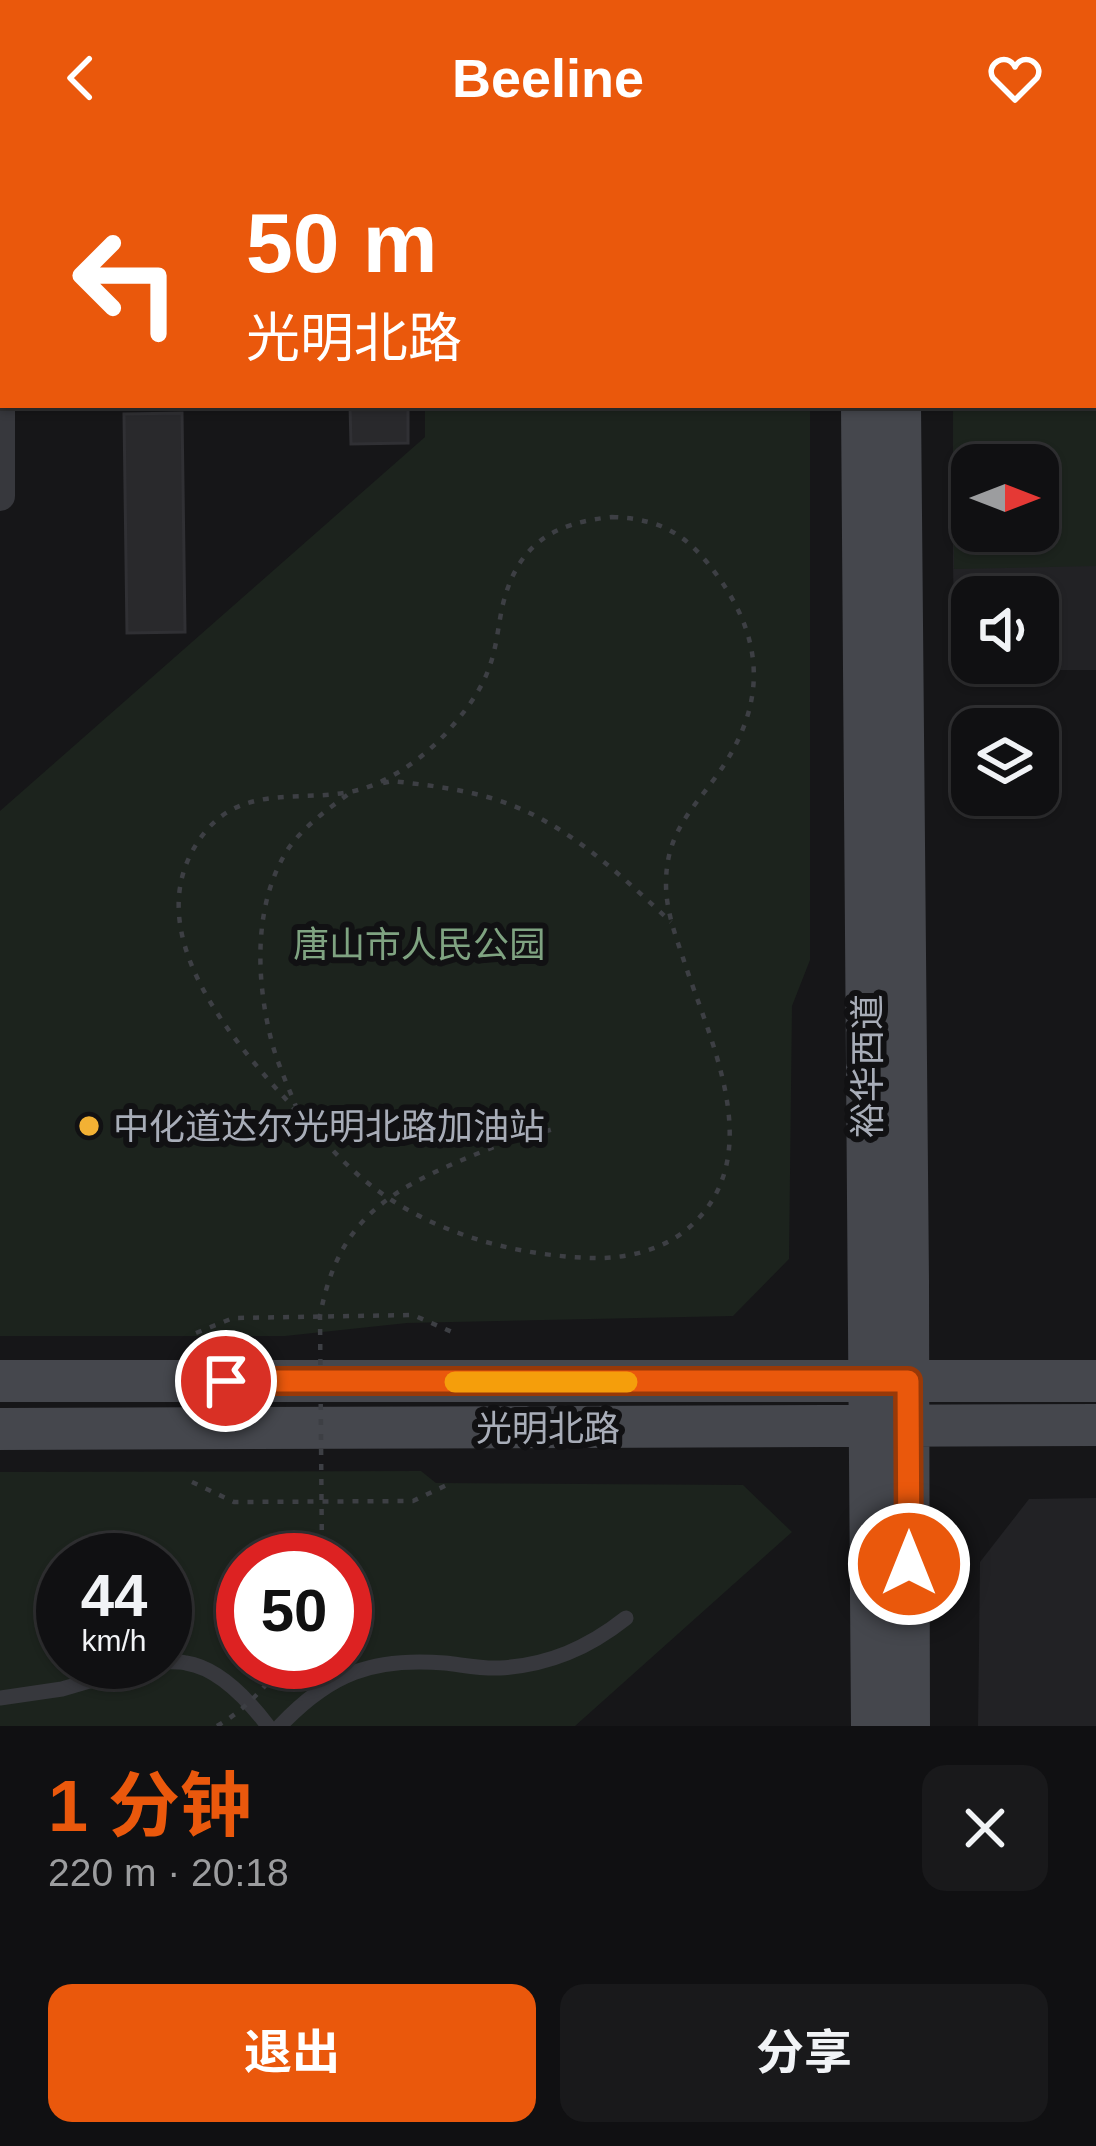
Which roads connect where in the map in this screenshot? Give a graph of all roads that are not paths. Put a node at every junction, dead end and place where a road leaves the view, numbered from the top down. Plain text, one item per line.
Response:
1 (0, 207) edge
2 (862, 408) edge
3 (901, 408) edge
4 (0, 496) edge
5 (0, 1381) edge
6 (890, 1381) junction
7 (1096, 1381) edge
8 (1096, 1425) edge
9 (890, 1426) junction
10 (0, 1430) edge
11 (626, 1618) dead end
12 (192, 1665) edge
13 (62, 1689) edge
14 (0, 1698) edge
15 (268, 1726) edge
16 (280, 1726) edge
17 (872, 1726) edge
18 (909, 1726) edge

1 - 4 street
2 - 6 main road, 裕华西道
3 - 6 main road, 裕华西道
5 - 6 main road, 光明北路
6 - 7 main road, 光明北路
6 - 9 main road, 裕华西道
8 - 9 main road, 光明北路
9 - 10 main road, 光明北路
9 - 17 main road, 裕华西道
9 - 18 main road, 裕华西道
11 - 16 lane
12 - 15 lane
13 - 14 lane

